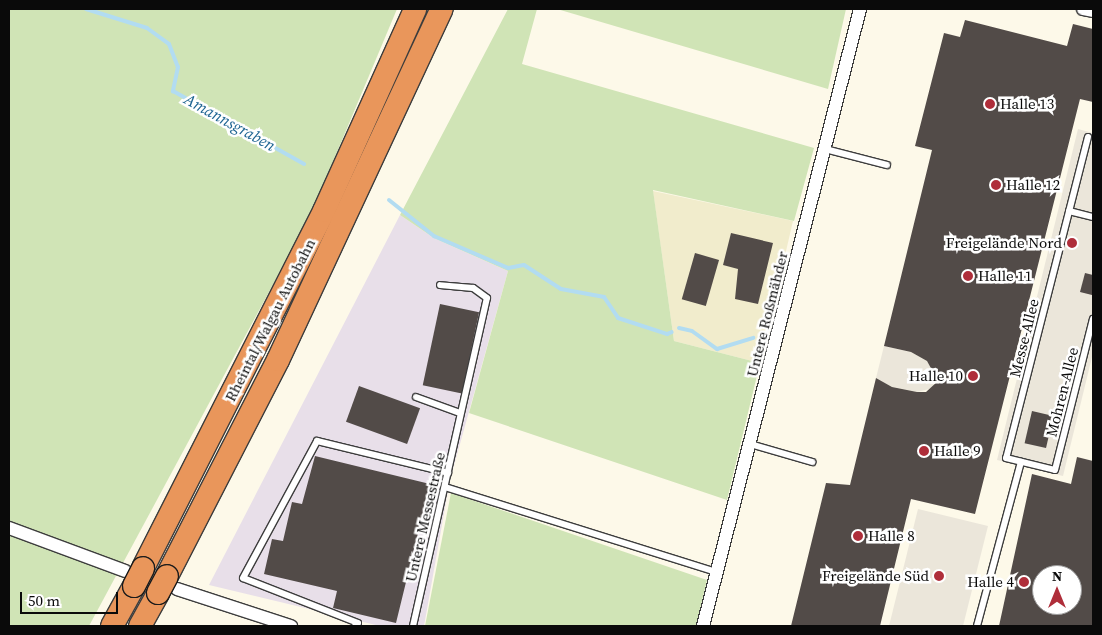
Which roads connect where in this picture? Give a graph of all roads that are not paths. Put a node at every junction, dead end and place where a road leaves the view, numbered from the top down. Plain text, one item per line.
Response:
1 (415, 9) edge
2 (861, 9) edge
3 (1083, 9) edge
4 (442, 10) edge
5 (1093, 12) edge
6 (1088, 137) dead end
7 (825, 149) junction
8 (887, 165) dead end
9 (1069, 211) junction
10 (1093, 217) edge
11 (440, 285) dead end
12 (1093, 319) edge
13 (416, 397) dead end
14 (460, 413) junction
15 (750, 444) junction
16 (812, 462) dead end
17 (1021, 462) junction
18 (448, 473) junction
19 (445, 487) junction
20 (9, 528) edge
21 (718, 572) junction
22 (134, 575) junction
23 (167, 586) junction
24 (112, 626) edge
25 (140, 626) edge
26 (291, 626) edge
27 (355, 626) edge
28 (413, 626) edge
29 (703, 626) edge
30 (977, 626) edge

1 - 22 highway, Rheintal/Walgau Autobahn
2 - 7 street, Untere Roßmähder
3 - 5 street
4 - 23 highway, Rheintal/Walgau Autobahn
6 - 9 lane, Messe-Allee
7 - 8 lane
7 - 15 street, Untere Roßmähder
9 - 10 lane
9 - 17 lane, Messe-Allee
11 - 14 lane, Untere Messestraße
12 - 17 lane, Mohren-Allee
13 - 14 lane
14 - 18 lane, Untere Messestraße
15 - 16 lane
15 - 21 street, Untere Roßmähder
17 - 30 lane
18 - 19 lane, Untere Messestraße
18 - 27 lane
19 - 21 lane
19 - 28 lane, Untere Messestraße
20 - 22 street
21 - 29 street, Untere Roßmähder
22 - 24 highway, Rheintal/Walgau Autobahn
23 - 25 highway, Rheintal/Walgau Autobahn
23 - 26 street

